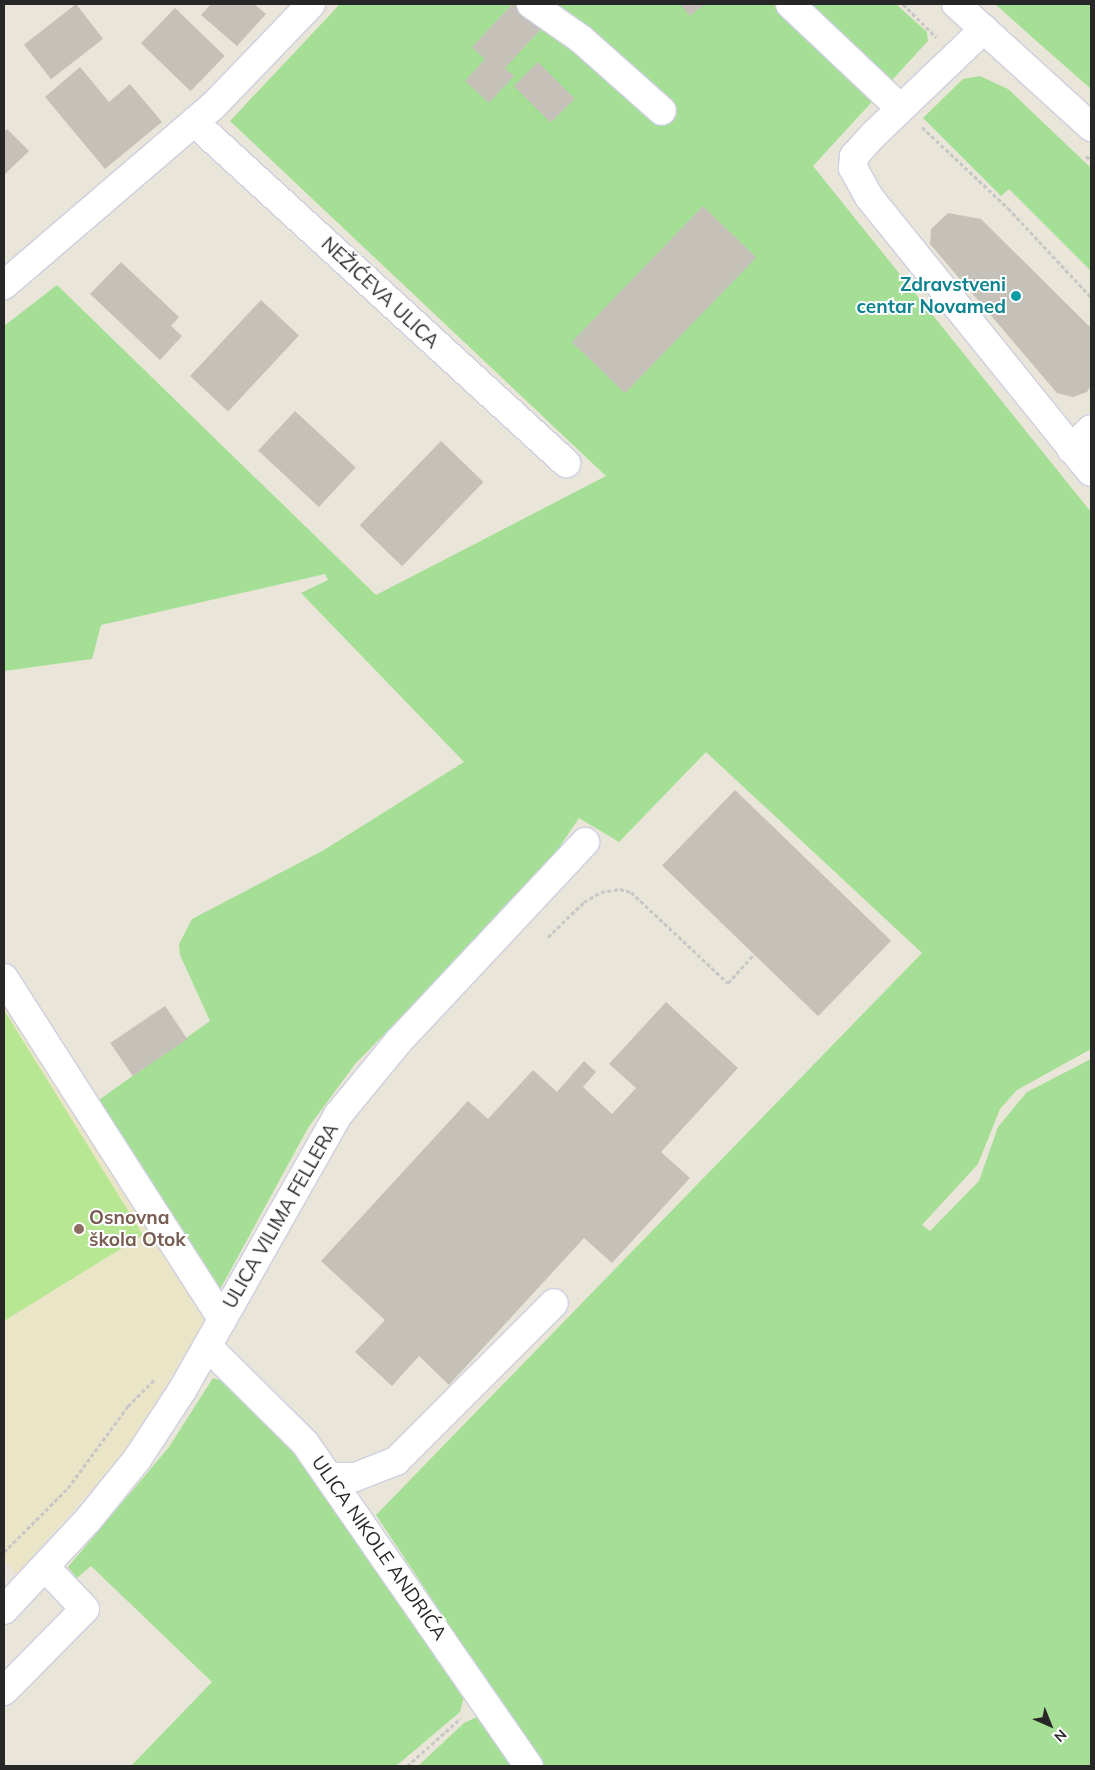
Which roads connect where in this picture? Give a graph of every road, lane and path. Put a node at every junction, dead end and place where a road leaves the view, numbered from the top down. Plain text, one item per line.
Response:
1 (311, 4) edge
2 (531, 4) edge
3 (790, 4) edge
4 (902, 4) edge
5 (956, 4) edge
6 (984, 29) junction
7 (932, 32) dead end
8 (662, 111) dead end
9 (907, 114) junction
10 (194, 122) junction
11 (1091, 127) edge
12 (4, 285) edge
13 (1091, 296) edge
14 (1091, 429) edge
15 (1071, 449) junction
16 (566, 463) dead end
17 (1091, 472) edge
18 (584, 842) dead end
19 (548, 937) dead end
20 (753, 955) dead end
21 (4, 978) edge
22 (554, 1303) dead end
23 (222, 1319) junction
24 (208, 1347) junction
25 (194, 1370) junction
26 (331, 1477) junction
27 (4, 1552) edge
28 (45, 1567) junction
29 (4, 1610) edge
30 (4, 1691) edge
31 (483, 1698) junction
32 (407, 1766) edge
33 (530, 1766) edge

1 - 10 street
2 - 8 street
3 - 9 street
4 - 7 path
5 - 6 street
6 - 9 street
6 - 11 street
9 - 13 path
9 - 15 street
10 - 12 street
10 - 16 street, NEŽIĆEVA ULICA
14 - 15 street
15 - 17 street
18 - 23 street, ULICA VILIMA FELLERA
19 - 20 path
21 - 23 street
22 - 26 street
23 - 24 street, ULICA VILIMA FELLERA
24 - 25 street, ULICA VILIMA FELLERA
24 - 26 street, ULICA NIKOLE ANDRIĆA
25 - 27 path
25 - 28 street, ULICA VILIMA FELLERA
26 - 31 street, ULICA NIKOLE ANDRIĆA
28 - 29 street, ULICA VILIMA FELLERA
28 - 30 street
31 - 32 path
31 - 33 street, ULICA NIKOLE ANDRIĆA

